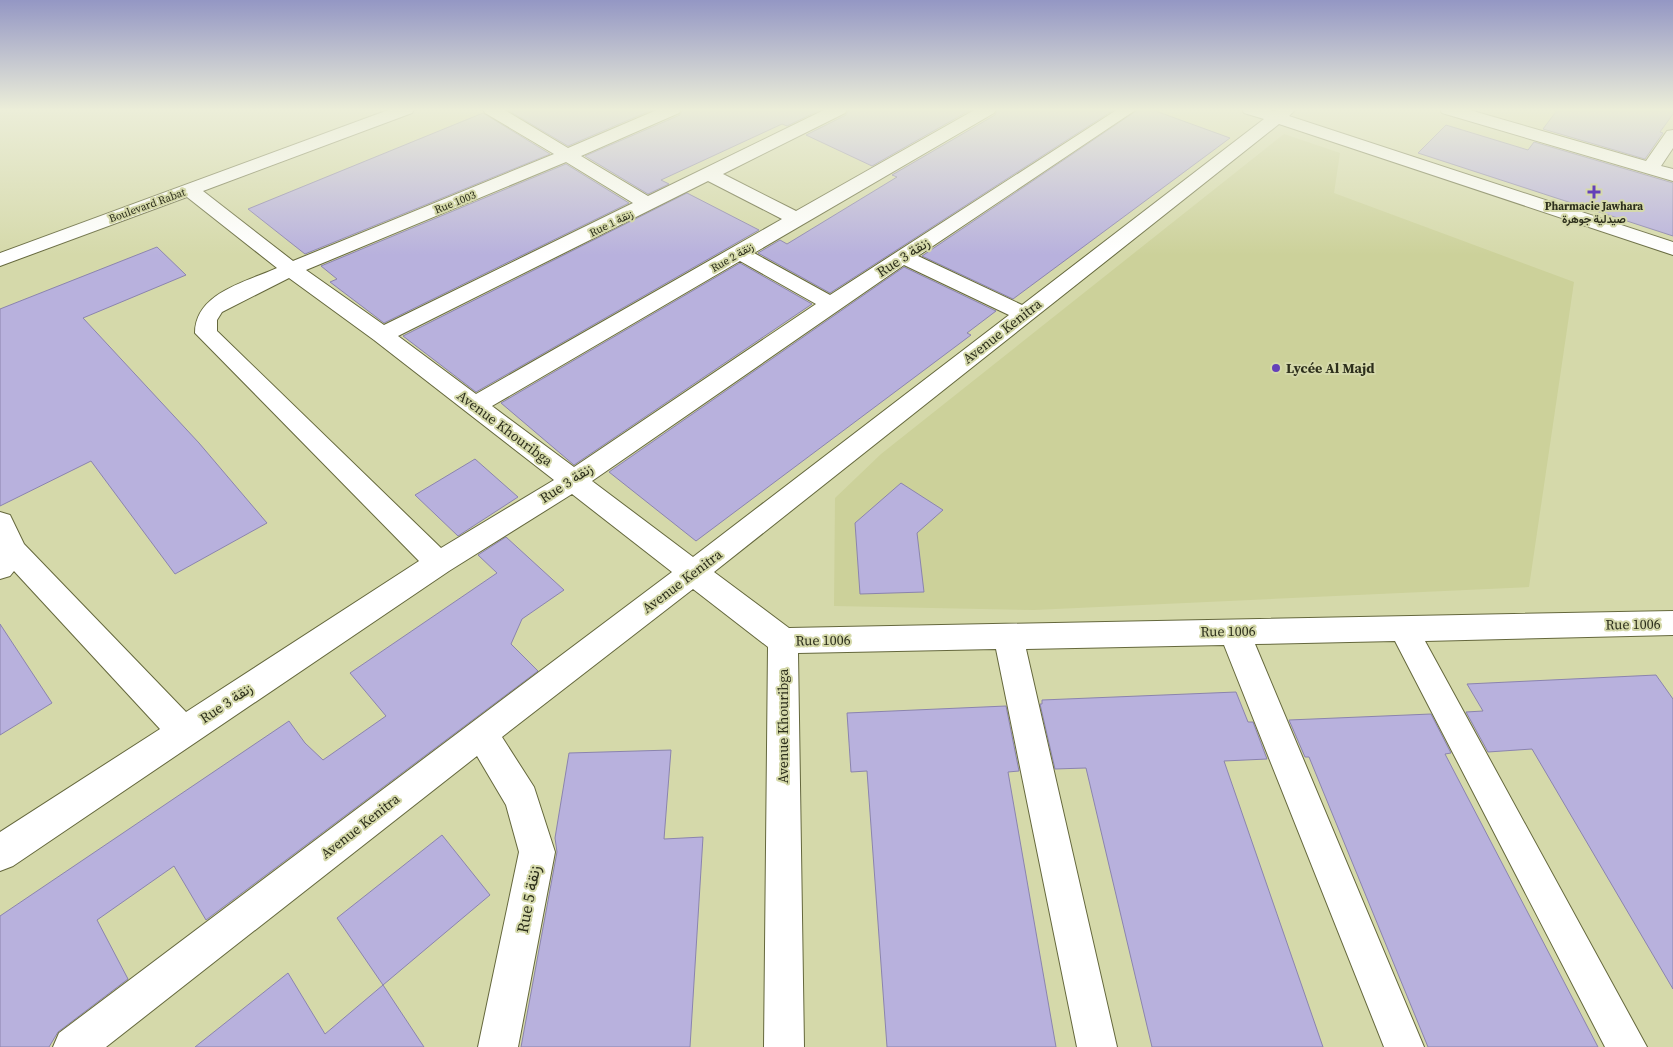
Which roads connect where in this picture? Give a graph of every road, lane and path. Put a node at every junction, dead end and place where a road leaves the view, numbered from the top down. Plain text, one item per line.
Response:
1 (275, 158) edge
2 (561, 158) edge
3 (573, 158) edge
4 (741, 158) edge
5 (904, 158) edge
6 (1055, 158) edge
7 (1224, 158) edge
8 (1411, 158) edge
9 (1621, 158) edge
10 (1657, 158) edge
11 (1650, 168) junction
12 (709, 174) junction
13 (1673, 175) edge
14 (189, 190) junction
15 (648, 204) junction
16 (798, 220) junction
17 (1673, 249) edge
18 (740, 253) junction
19 (904, 256) junction
20 (0, 260) edge
21 (291, 270) junction
22 (831, 304) junction
23 (1024, 314) junction
24 (382, 335) junction
25 (475, 405) junction
26 (574, 480) junction
27 (0, 522) edge
28 (6, 560) edge
29 (439, 563) junction
30 (694, 572) junction
31 (1404, 628) junction
32 (1670, 628) edge
33 (1234, 631) junction
34 (1008, 635) junction
35 (784, 640) junction
36 (184, 732) junction
37 (481, 733) junction
38 (0, 853) edge
39 (73, 1047) edge
40 (498, 1047) edge
41 (784, 1047) edge
42 (1097, 1047) edge
43 (1404, 1047) edge
44 (1627, 1047) edge

1 - 14 street, Boulevard Rabat
2 - 21 street, Rue 1003
3 - 15 street
4 - 12 street, Rue 1 زنقة
5 - 16 street, Rue 2 زنقة
6 - 19 street, Rue 3 زنقة
7 - 23 street, Avenue Kenitra
8 - 17 street
9 - 11 street
10 - 11 street
11 - 13 street
12 - 15 street, Rue 1 زنقة
12 - 16 street
14 - 20 street, Boulevard Rabat
14 - 21 street, Avenue Khouribga
15 - 24 street, Rue 1 زنقة
16 - 18 street, Rue 2 زنقة
18 - 22 street
18 - 25 street, Rue 2 زنقة
19 - 22 street, Rue 3 زنقة
19 - 23 street
21 - 24 street, Avenue Khouribga
21 - 29 street, Rue 1003
22 - 26 street, Rue 3 زنقة
23 - 30 street, Avenue Kenitra
24 - 25 street, Avenue Khouribga
25 - 26 street, Avenue Khouribga
26 - 29 street, Rue 3 زنقة
26 - 30 street, Avenue Khouribga
27 - 28 street
28 - 36 street
29 - 36 street, Rue 3 زنقة
30 - 35 street, Avenue Khouribga
30 - 37 street, Avenue Kenitra
31 - 32 street, Rue 1006
31 - 33 street, Rue 1006
31 - 44 street
33 - 34 street, Rue 1006
33 - 43 street
34 - 35 street, Rue 1006
34 - 42 street
35 - 41 street, Avenue Khouribga
36 - 38 street, Rue 3 زنقة
37 - 39 street, Avenue Kenitra
37 - 40 street, Rue 5 زنقة

